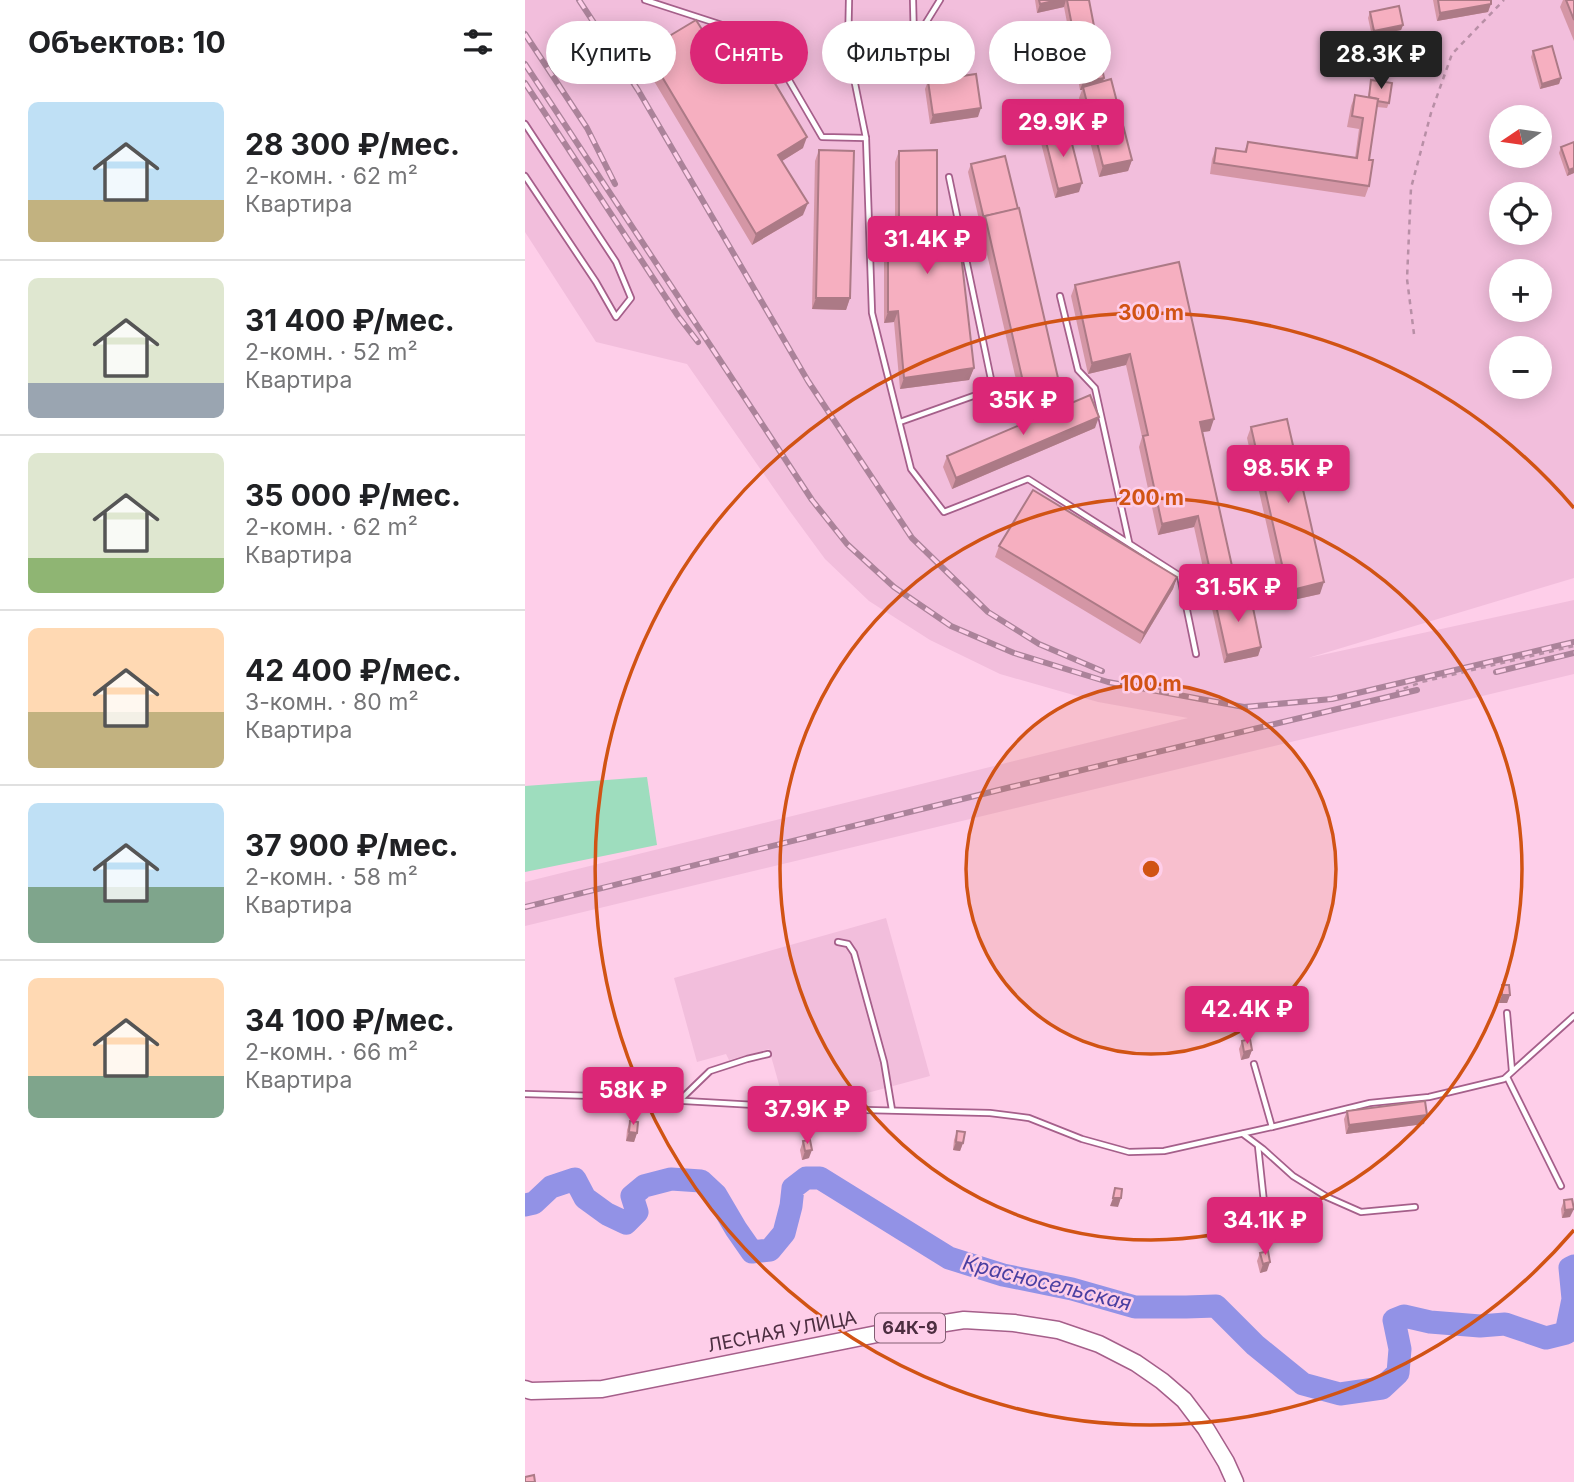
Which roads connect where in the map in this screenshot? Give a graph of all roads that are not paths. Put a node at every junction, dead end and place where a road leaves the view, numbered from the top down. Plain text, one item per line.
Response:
1 (645, 0) edge
2 (849, 0) edge
3 (912, 0) edge
4 (940, 0) edge
5 (849, 21) edge
6 (913, 21) edge
7 (927, 21) edge
8 (855, 84) edge
9 (525, 124) edge
10 (866, 138) junction
11 (525, 176) edge
12 (949, 177) dead end
13 (1060, 296) dead end
14 (900, 422) junction
15 (1129, 543) junction
16 (1196, 654) dead end
17 (838, 942) dead end
18 (1507, 1013) dead end
19 (1574, 1016) edge
20 (768, 1054) dead end
21 (1254, 1064) dead end
22 (1512, 1072) junction
23 (1507, 1077) junction
24 (525, 1094) edge
25 (680, 1100) junction
26 (892, 1110) junction
27 (1272, 1127) junction
28 (1243, 1133) junction
29 (1258, 1145) junction
30 (1561, 1186) dead end
31 (1415, 1207) dead end
32 (1268, 1240) dead end
33 (525, 1389) edge
34 (1235, 1482) edge

1 - 10 lane
2 - 5 lane
3 - 6 lane
4 - 7 lane
8 - 10 lane
9 - 11 lane
10 - 14 lane
12 - 14 lane
13 - 15 lane
14 - 15 lane
15 - 16 lane
17 - 26 lane
18 - 22 lane
19 - 22 lane
20 - 25 lane
21 - 27 lane
22 - 23 lane
23 - 27 lane
23 - 30 lane
24 - 25 lane
25 - 26 lane
26 - 28 lane
27 - 28 lane
28 - 29 lane
29 - 31 lane
29 - 32 lane
33 - 34 main road, ЛЕСНАЯ УЛИЦА / 64К-9

